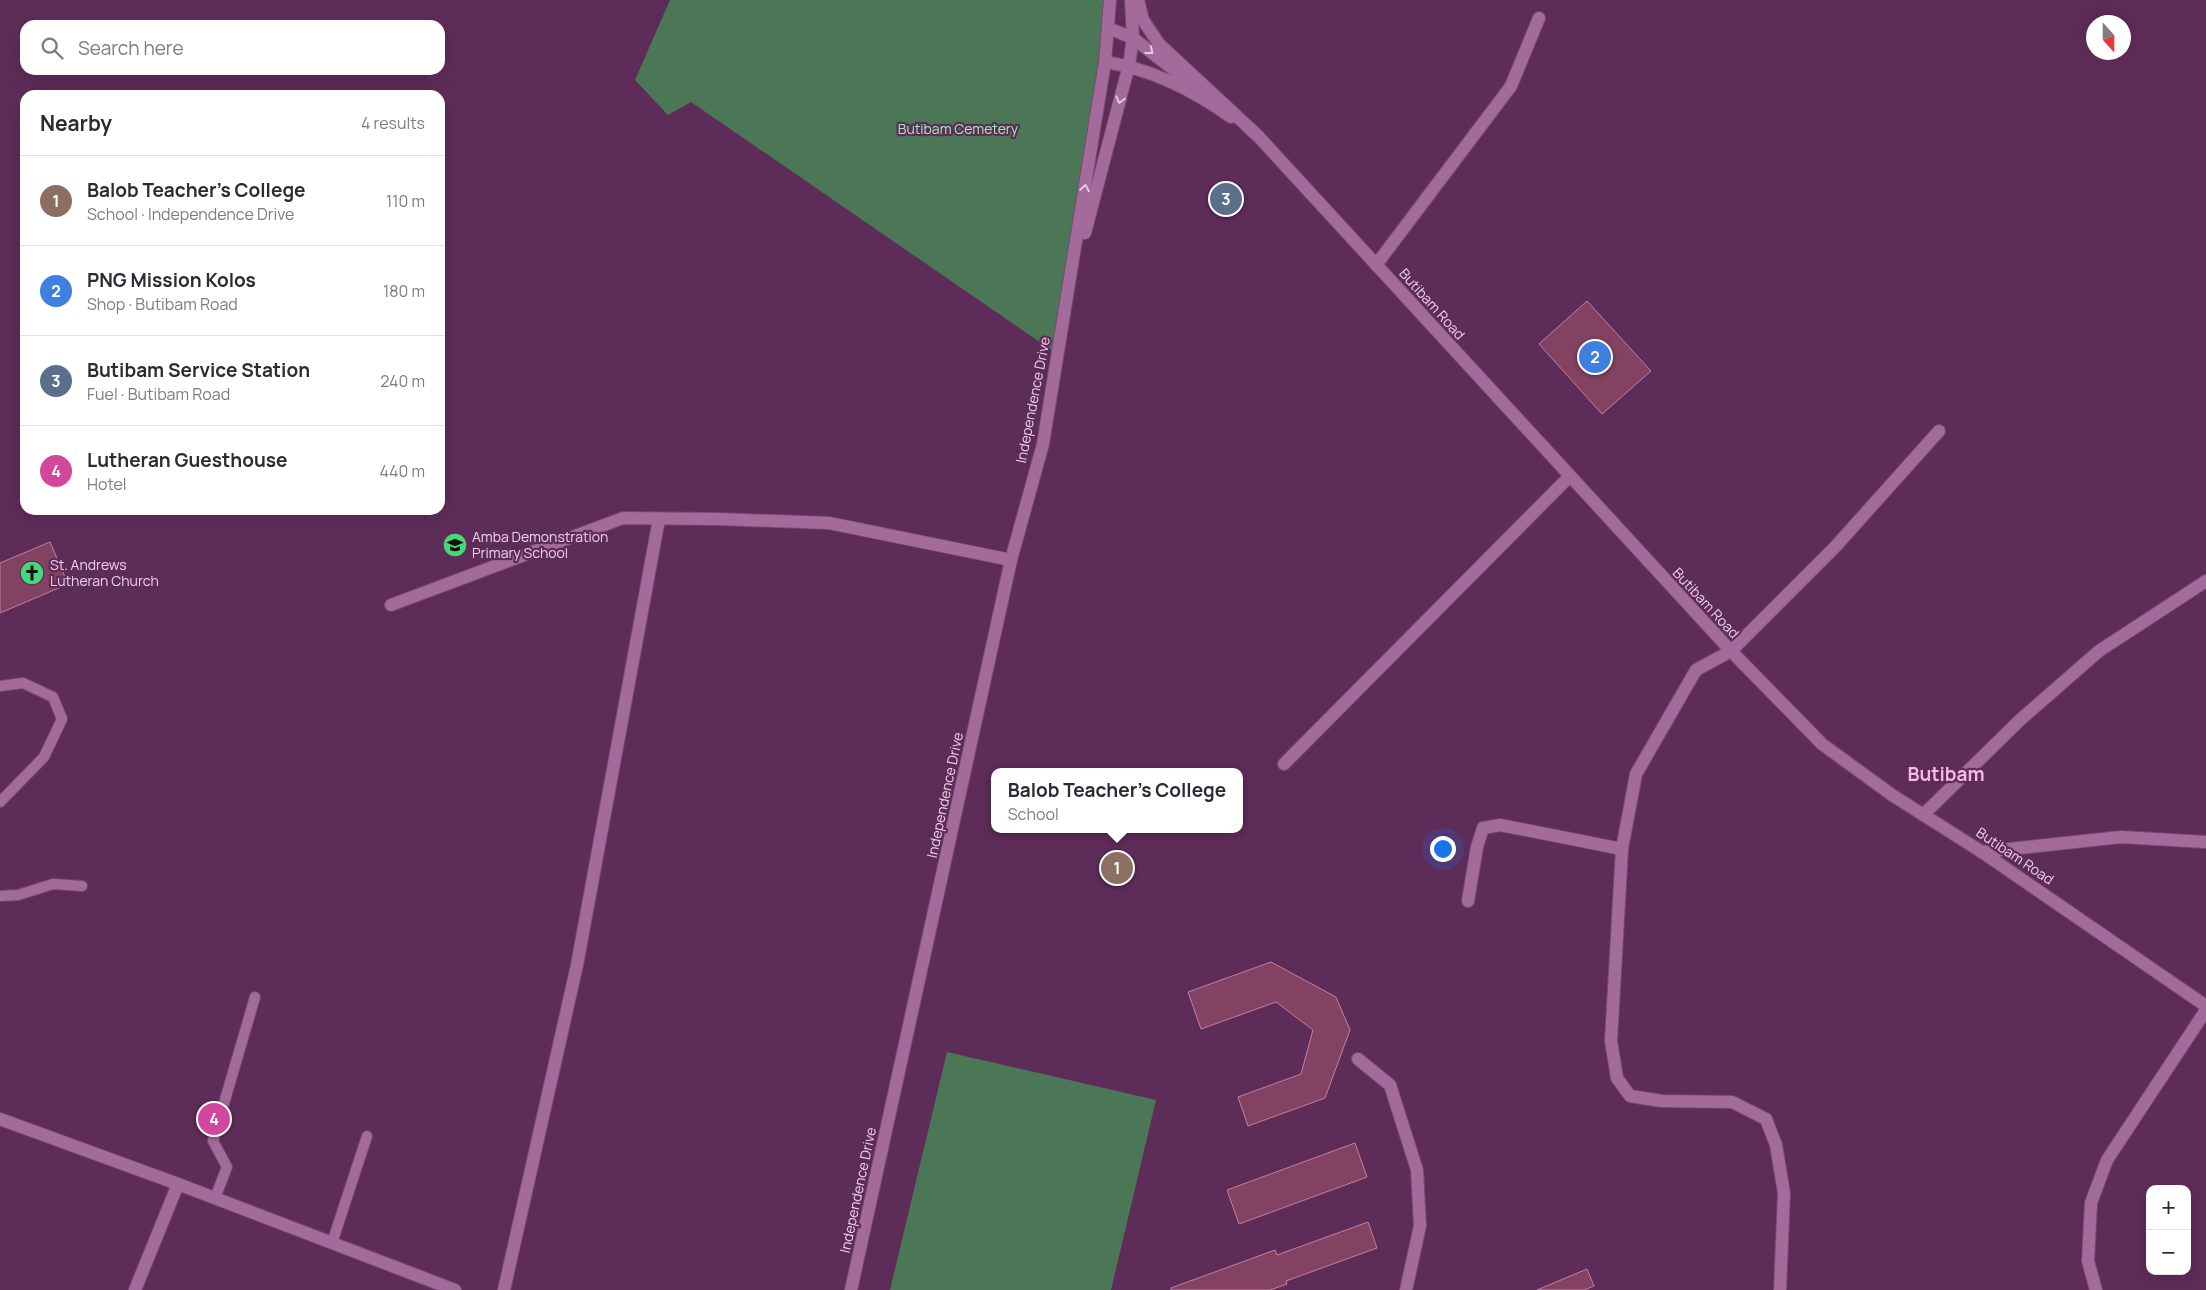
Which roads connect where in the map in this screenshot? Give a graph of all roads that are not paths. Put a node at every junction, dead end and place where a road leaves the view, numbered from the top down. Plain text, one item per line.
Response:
1 (1110, 0) edge
2 (1131, 0) edge
3 (1138, 0) edge
4 (1539, 18) dead end
5 (1108, 28) junction
6 (1132, 38) junction
7 (1105, 62) junction
8 (1128, 65) junction
9 (1258, 136) junction
10 (1376, 265) junction
11 (1066, 306) junction
12 (1939, 431) dead end
13 (1569, 477) junction
14 (659, 519) junction
15 (1011, 560) junction
16 (2206, 581) edge
17 (391, 605) dead end
18 (1731, 652) junction
19 (0, 686) edge
20 (1284, 764) dead end
21 (0, 802) edge
22 (1923, 815) junction
23 (2206, 842) edge
24 (1622, 849) junction
25 (1982, 852) junction
26 (82, 886) dead end
27 (0, 896) edge
28 (1468, 902) dead end
29 (255, 997) dead end
30 (2206, 1006) edge
31 (2206, 1010) edge
32 (1358, 1059) dead end
33 (0, 1119) edge
34 (367, 1136) dead end
35 (178, 1184) junction
36 (215, 1198) junction
37 (332, 1243) junction
38 (135, 1290) edge
39 (455, 1290) edge
40 (504, 1290) edge
41 (851, 1290) edge
42 (1406, 1290) edge
43 (1780, 1290) edge
44 (2096, 1290) edge

1 - 5 street
2 - 6 street
3 - 9 street
4 - 10 street
5 - 6 street, Butibam Road
5 - 7 street
6 - 8 street
6 -> 9 street, Butibam Road
7 - 8 street, Butibam Road
11 -> 7 street
8 - 9 street, Butibam Road
8 -> 11 street
9 - 10 street, Butibam Road
10 - 13 street, Butibam Road
11 - 15 street, Independence Drive
12 - 18 street
13 - 18 street, Butibam Road
13 - 20 street
14 - 15 street
14 - 17 street
14 - 40 street
15 - 41 street, Independence Drive
16 - 22 street
18 - 22 street, Butibam Road
18 - 24 street
19 - 21 lane
22 - 25 street, Butibam Road
23 - 25 street
24 - 28 street
24 - 43 street
25 - 30 street, Butibam Road
26 - 27 lane
29 - 36 lane
31 - 44 street
32 - 42 street
33 - 35 street
34 - 37 lane
35 - 36 street
35 - 38 street
36 - 37 street
37 - 39 street

